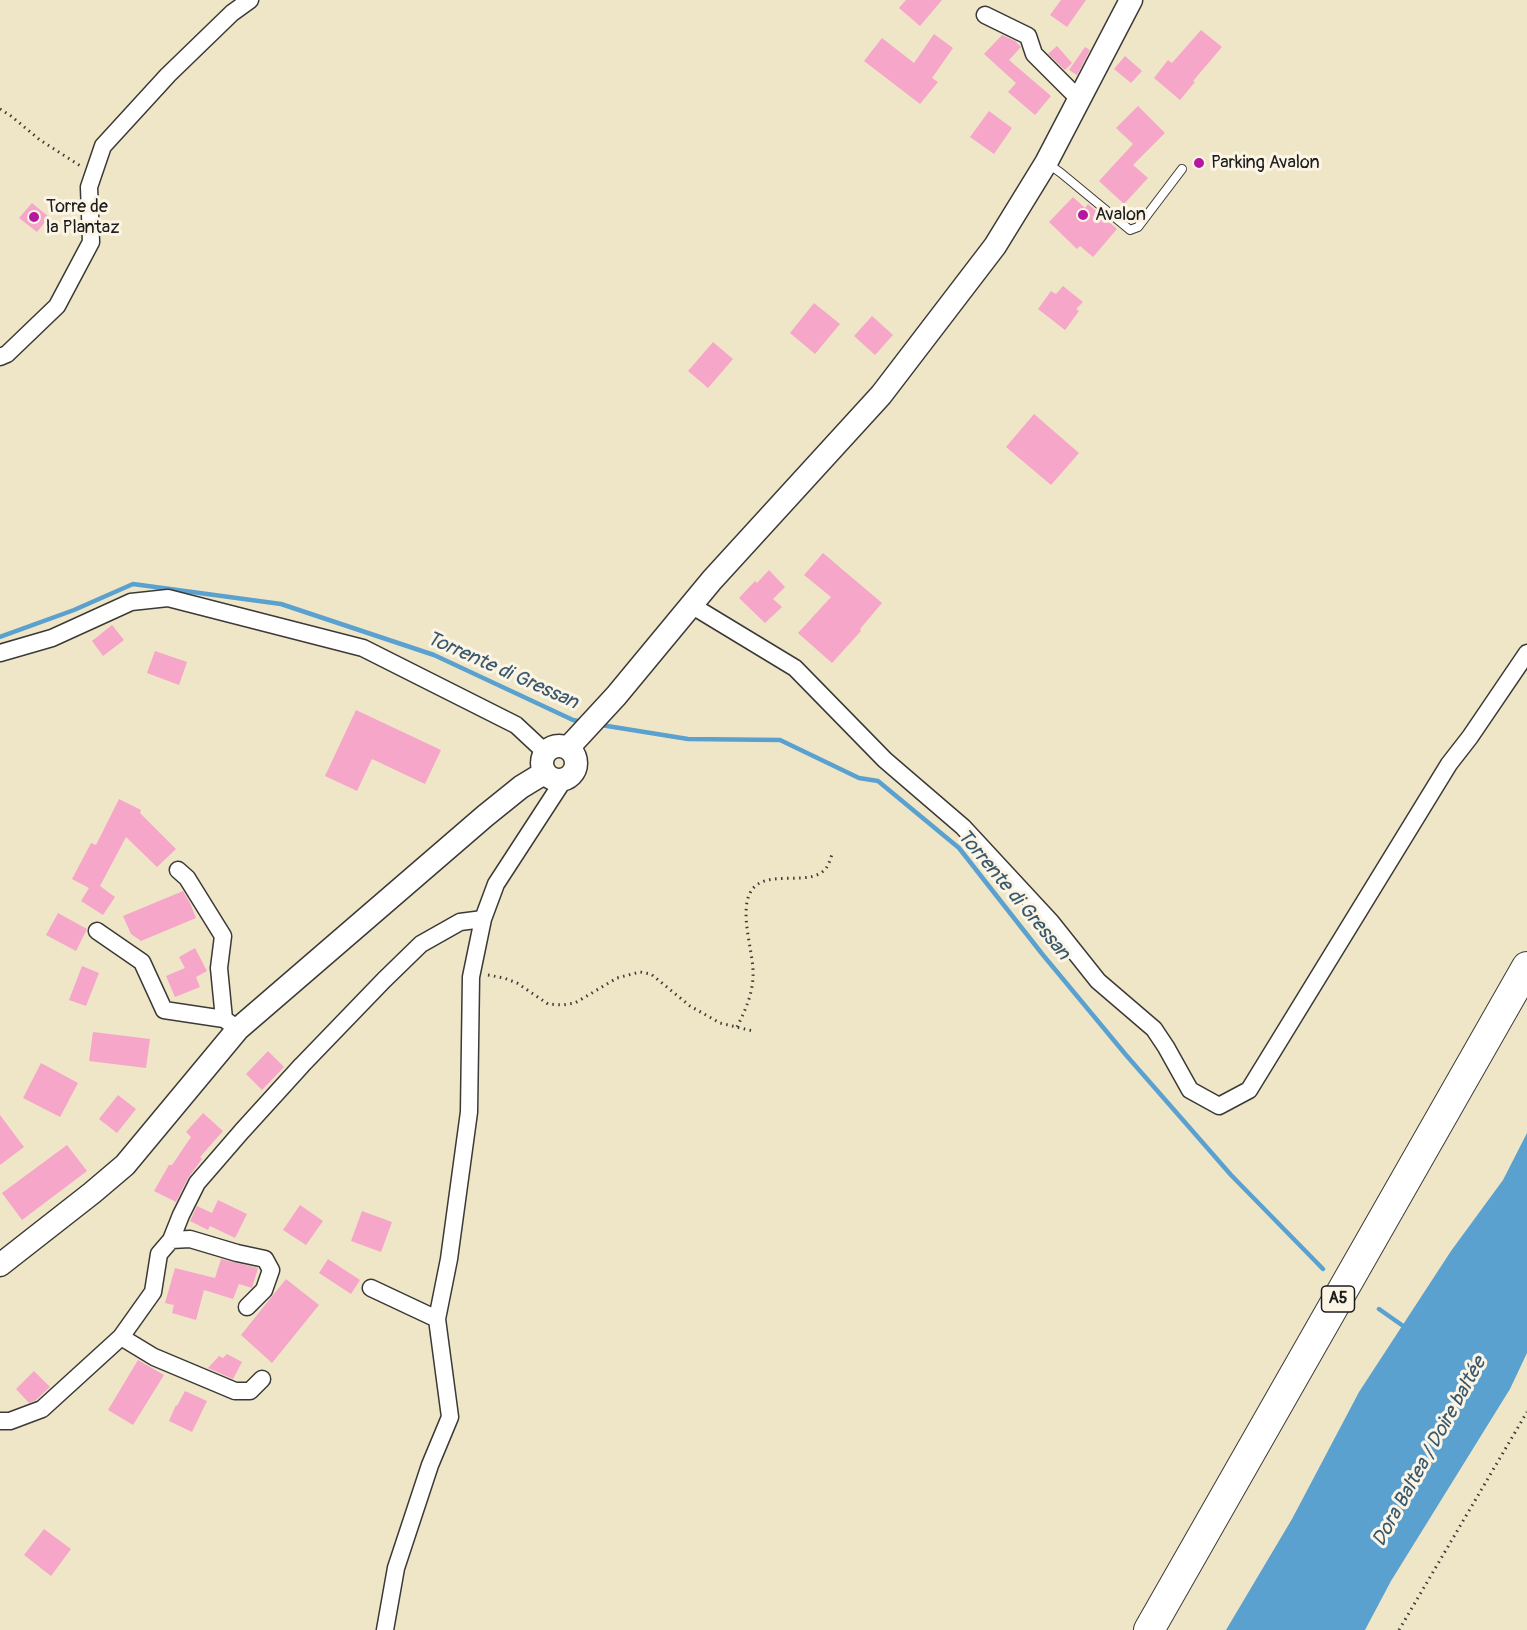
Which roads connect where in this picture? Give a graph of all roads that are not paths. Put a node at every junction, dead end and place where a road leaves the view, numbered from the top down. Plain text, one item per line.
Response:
1 (250, 0) edge
2 (1131, 0) edge
3 (985, 15) dead end
4 (1079, 99) junction
5 (1046, 163) junction
6 (1182, 169) dead end
7 (0, 357) edge
8 (691, 605) junction
9 (0, 653) edge
10 (1527, 653) edge
11 (568, 748) junction
12 (551, 769) junction
13 (178, 870) dead end
14 (483, 919) junction
15 (97, 931) dead end
16 (1527, 967) edge
17 (1527, 1006) edge
18 (231, 1024) junction
19 (171, 1240) junction
20 (0, 1265) edge
21 (371, 1288) dead end
22 (247, 1307) dead end
23 (436, 1319) junction
24 (121, 1336) junction
25 (262, 1379) dead end
26 (0, 1421) edge
27 (385, 1630) edge
28 (1149, 1630) edge
29 (1171, 1630) edge

1 - 7 street
2 - 4 main road
3 - 4 street
4 - 5 main road
5 - 6 lane
5 - 8 main road
8 - 10 street
8 - 11 main road
9 - 12 street
11 - 12 main road
11 - 12 main road
12 - 14 street
12 - 18 main road
13 - 18 street
14 - 19 street
14 - 23 street
15 - 18 street
16 - 28 highway, A5
17 - 29 highway, A5
18 - 20 main road
19 - 22 street
19 - 24 street
21 - 23 street
23 - 27 street
24 - 25 street
24 - 26 street

